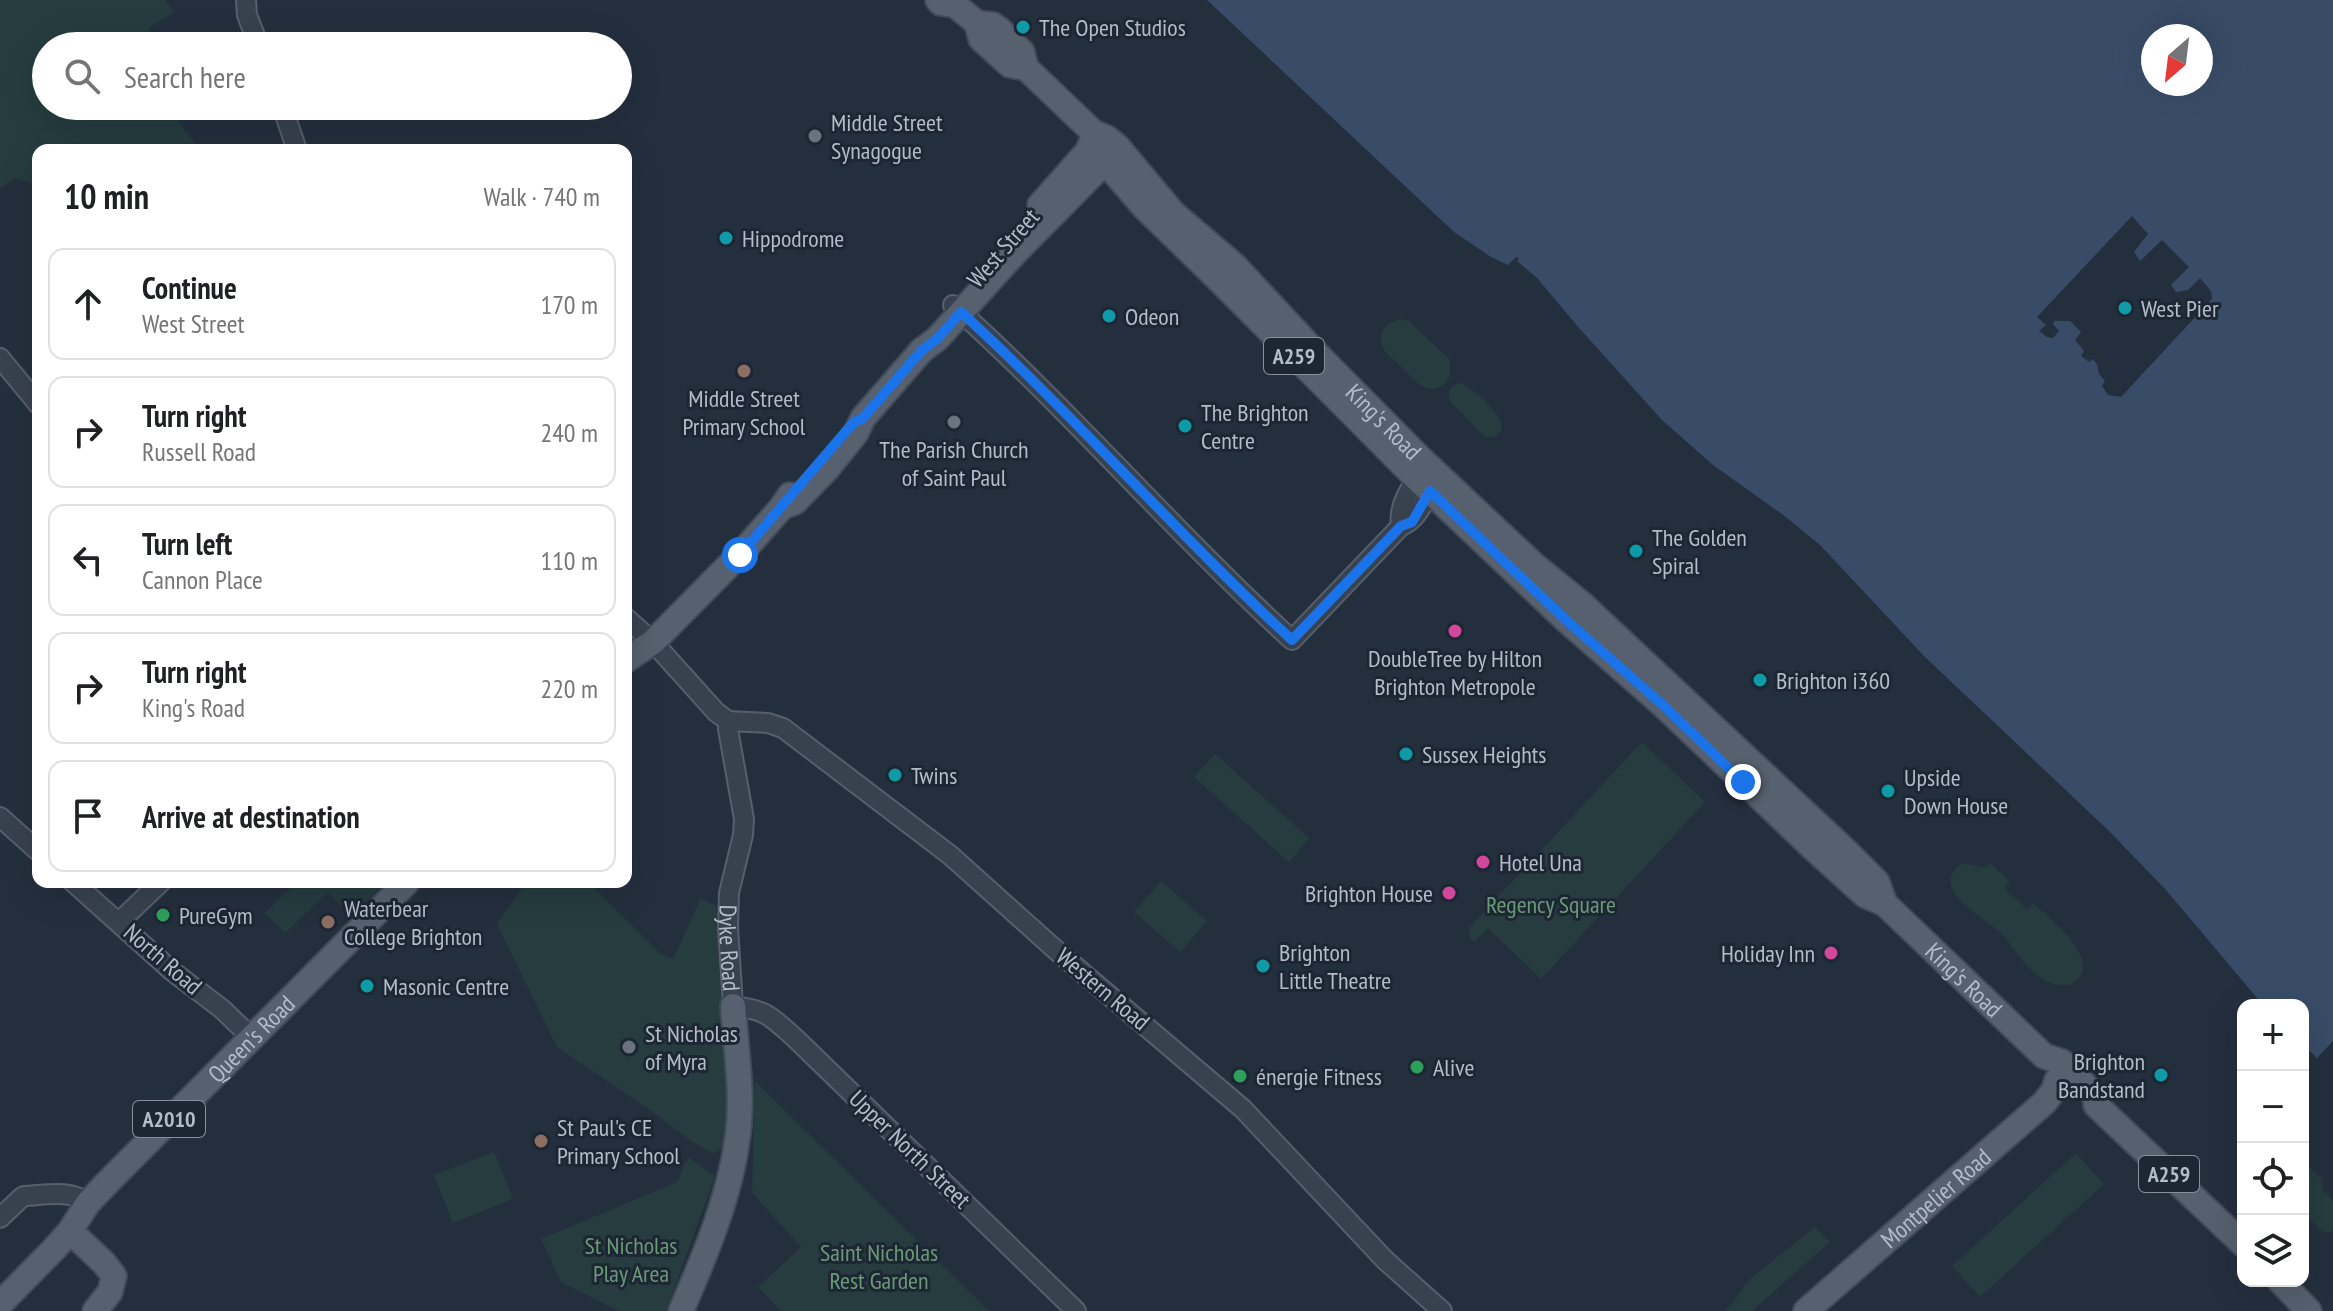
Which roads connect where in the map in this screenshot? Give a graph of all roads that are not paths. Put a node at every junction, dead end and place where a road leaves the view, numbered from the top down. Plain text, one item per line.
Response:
1 (246, 0) edge
2 (949, 2) edge
3 (254, 32) edge
4 (287, 120) edge
5 (1094, 134) junction
6 (295, 144) edge
7 (1105, 162) junction
8 (1062, 192) junction
9 (957, 309) junction
10 (0, 358) edge
11 (32, 397) edge
12 (1429, 479) junction
13 (632, 623) edge
14 (653, 642) junction
15 (632, 656) edge
16 (728, 721) junction
17 (0, 817) edge
18 (32, 846) edge
19 (80, 888) edge
20 (155, 888) edge
21 (401, 888) edge
22 (119, 922) junction
23 (733, 1006) junction
24 (251, 1037) junction
25 (2044, 1056) junction
26 (2057, 1080) junction
27 (2096, 1105) junction
28 (88, 1203) junction
29 (0, 1218) edge
30 (70, 1231) junction
31 (2237, 1238) edge
32 (2286, 1287) edge
33 (0, 1304) edge
34 (95, 1311) edge
35 (681, 1311) edge
36 (1076, 1311) edge
37 (1442, 1311) edge
38 (1806, 1311) edge
39 (2309, 1311) edge

1 - 3 street
2 - 5 main road, King's Road / A259
4 - 6 street
5 - 7 main road
5 - 8 main road
5 - 12 main road, King's Road / A259
7 - 8 main road
7 - 12 main road, King's Road / A259
8 - 9 main road, West Street
9 - 12 street
9 - 14 main road, West Street
10 - 11 street
12 - 25 main road, King's Road / A259
13 - 14 street
14 - 15 main road
14 - 16 street
16 - 23 street, Dyke Road
16 - 37 street, Western Road
17 - 18 street
19 - 22 street, North Road
20 - 22 street
21 - 24 main road, Queen's Road / A2010
22 - 24 street, North Road
23 - 35 main road, Dyke Road
23 - 36 street, Upper North Street
24 - 28 main road, Queen's Road / A2010
25 - 26 main road, King's Road / A259
25 - 27 main road, King's Road / A259
26 - 27 main road, King's Road / A259
26 - 38 main road, Montpelier Road
27 - 31 main road, King's Road / A259
28 - 29 street
28 - 30 main road, Queen's Road / A2010
30 - 33 main road, Queen's Road / A2010
30 - 34 main road
32 - 39 main road

